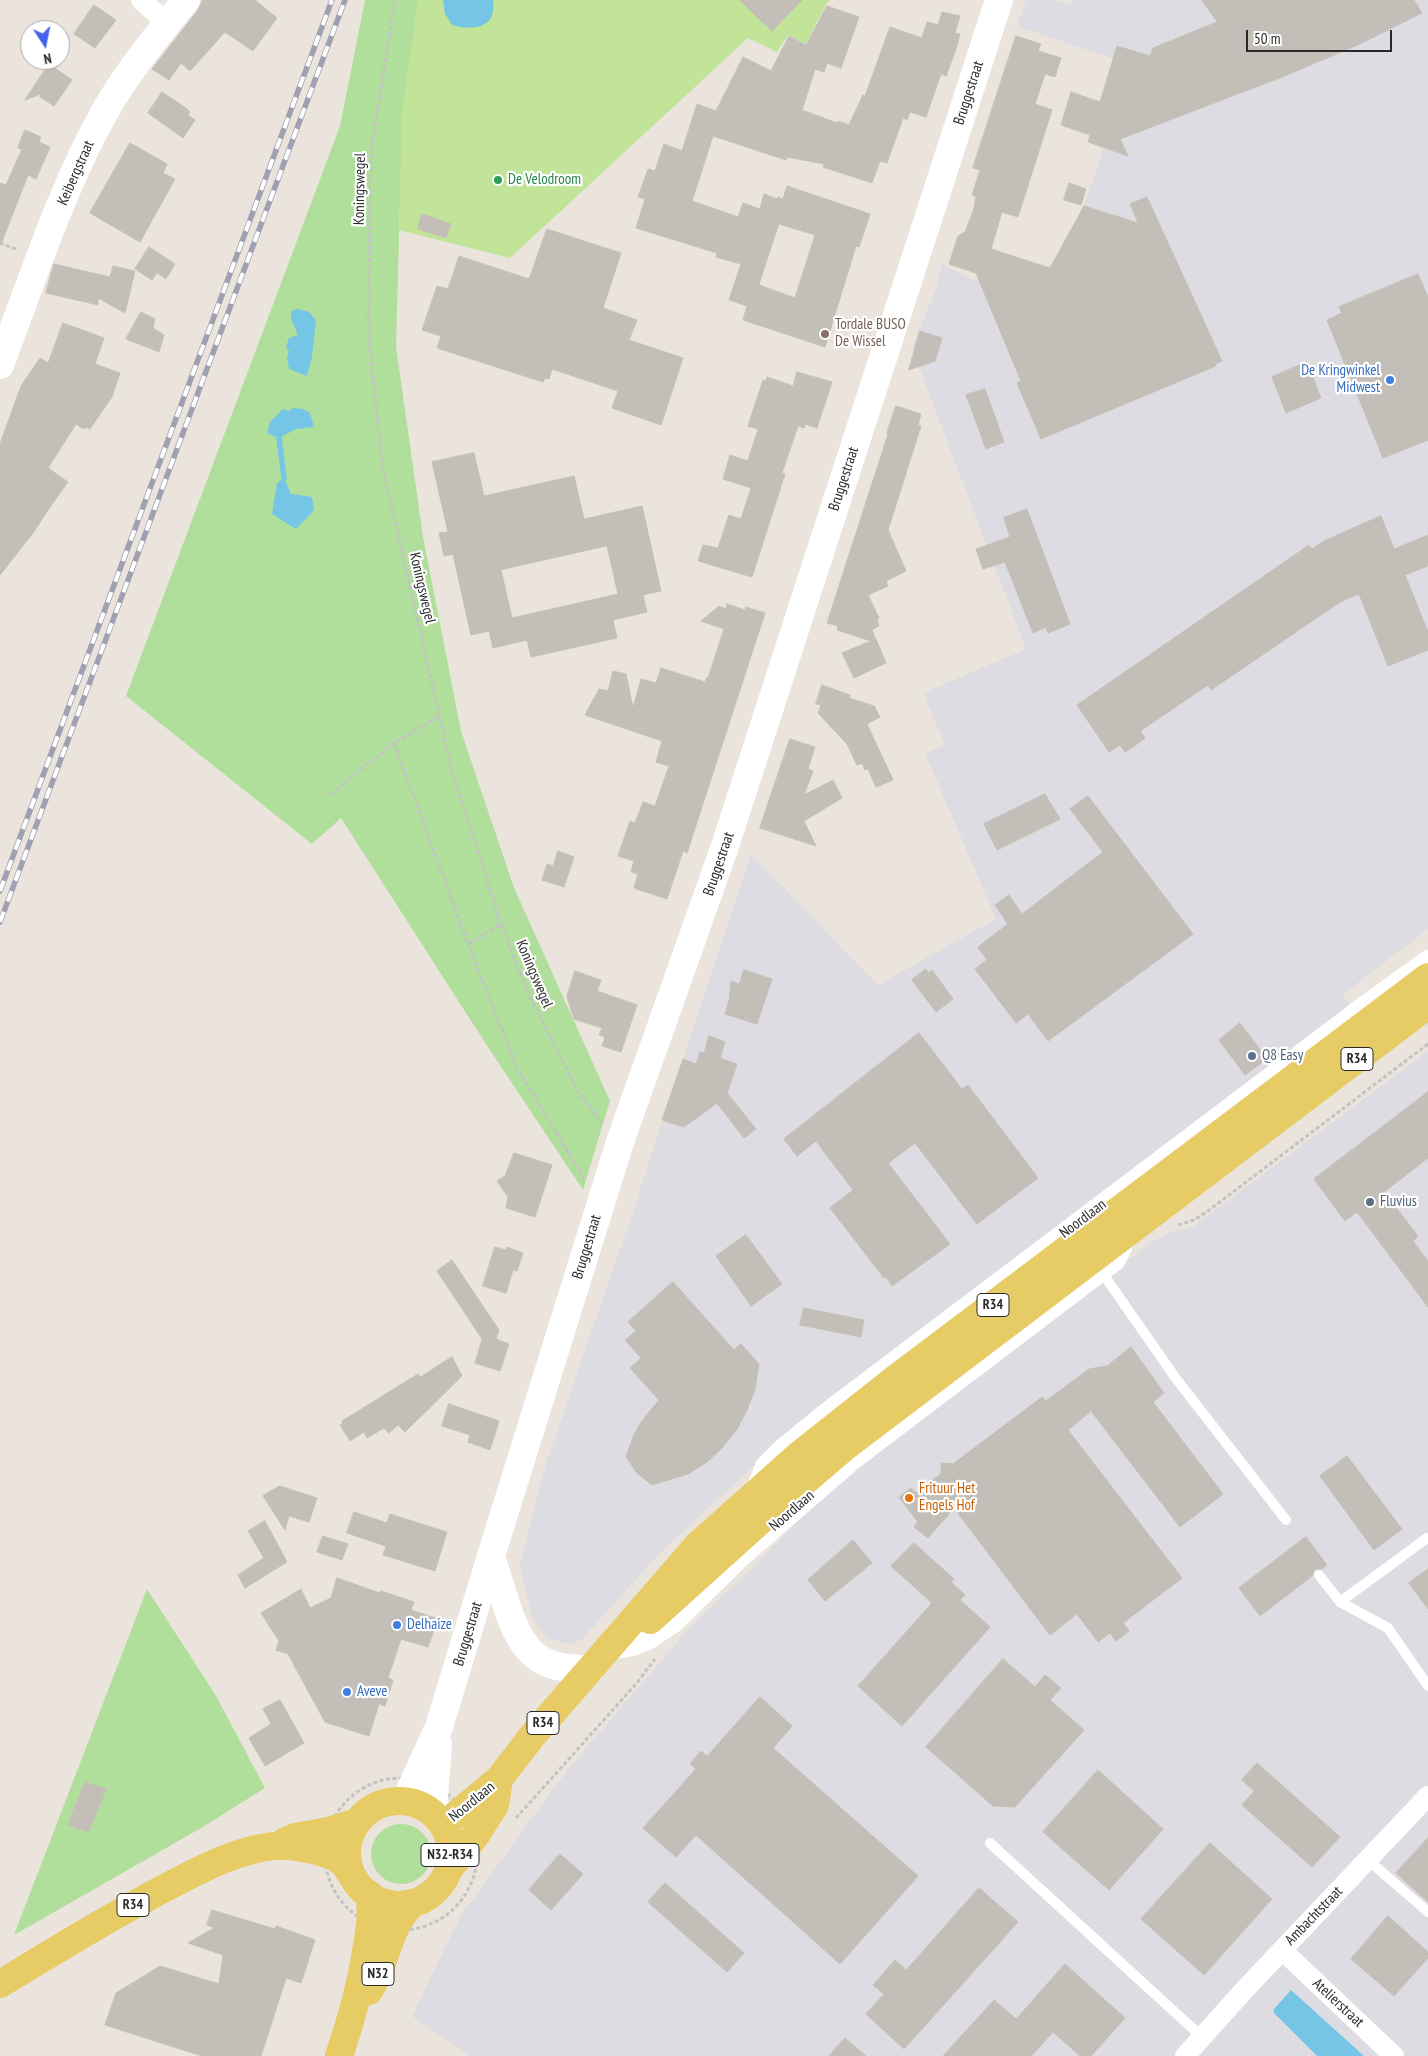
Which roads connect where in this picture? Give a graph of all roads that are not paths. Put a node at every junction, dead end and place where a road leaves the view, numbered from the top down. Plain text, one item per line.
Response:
1 (141, 0) edge
2 (186, 0) edge
3 (999, 0) edge
4 (168, 23) junction
5 (0, 365) edge
6 (1428, 960) edge
7 (1428, 977) edge
8 (1428, 1005) edge
9 (1125, 1234) junction
10 (1101, 1271) junction
11 (755, 1493) junction
12 (1286, 1520) dead end
13 (1427, 1538) dead end
14 (491, 1556) junction
15 (1319, 1575) dead end
16 (1340, 1602) junction
17 (616, 1649) junction
18 (591, 1669) junction
19 (1428, 1686) edge
20 (440, 1727) junction
21 (499, 1779) junction
22 (1428, 1796) edge
23 (406, 1801) junction
24 (438, 1819) junction
25 (357, 1822) junction
26 (990, 1843) dead end
27 (275, 1846) junction
28 (1368, 1860) junction
29 (449, 1870) junction
30 (361, 1886) junction
31 (413, 1903) junction
32 (1428, 1912) edge
33 (1282, 1950) junction
34 (0, 1984) edge
35 (354, 2015) junction
36 (1202, 2037) junction
37 (339, 2056) edge
38 (1185, 2056) edge
39 (1394, 2056) edge

1 - 4 street
2 - 4 street, Keibergstraat
3 - 14 street, Bruggestraat
4 - 5 street, Keibergstraat
6 - 11 street, Noordlaan
7 - 11 main road, Noordlaan / R34
8 - 9 main road, Noordlaan / R34
9 - 10 street, Noordlaan
9 - 17 main road, Noordlaan / R34
10 - 12 lane
10 - 17 street, Noordlaan
11 - 18 main road, Noordlaan / R34
13 - 16 lane
14 - 18 street
14 - 20 street, Bruggestraat
15 - 16 lane
16 - 19 lane
17 - 18 main road, Noordlaan / R34
18 - 21 main road, Noordlaan / R34
20 - 23 street, Bruggestraat
20 - 24 street, Bruggestraat
21 - 24 main road, Noordlaan / R34
21 - 29 main road, Noordlaan / R34
22 - 28 street, Ambachtstraat
23 - 24 main road
23 - 25 main road
24 - 29 main road, N32-R34
25 - 27 main road, R34
25 - 30 main road
26 - 36 lane
27 - 30 main road, R34
27 - 34 main road, R34
28 - 32 lane
28 - 33 street, Ambachtstraat
29 - 31 main road, N32-R34
30 - 31 main road, N32-R34
30 - 35 main road, N32
31 - 35 main road, N32
33 - 36 street, Ambachtstraat
33 - 39 street, Atelierstraat
35 - 37 main road, N32
36 - 38 street, Ambachtstraat

